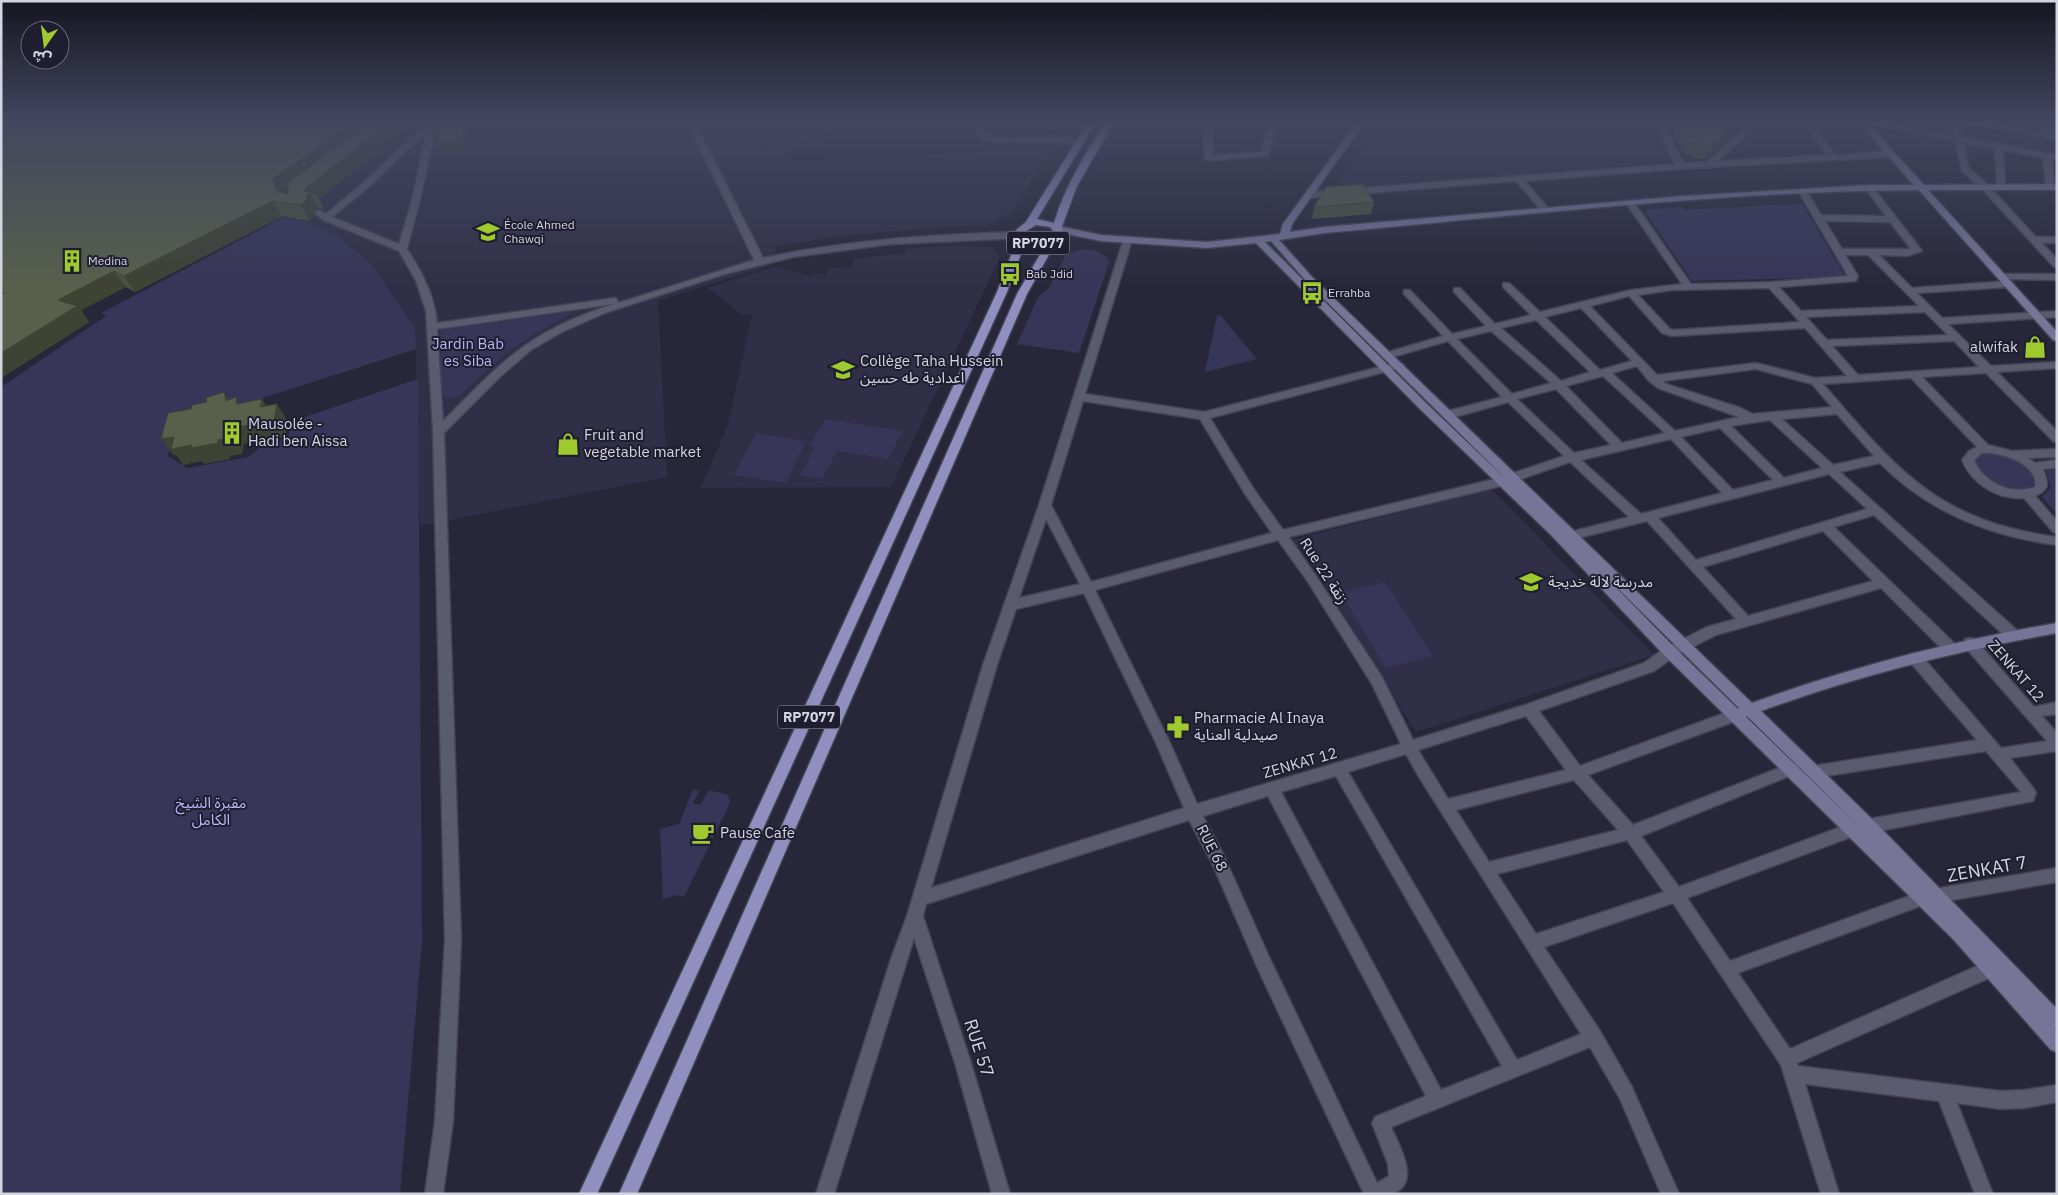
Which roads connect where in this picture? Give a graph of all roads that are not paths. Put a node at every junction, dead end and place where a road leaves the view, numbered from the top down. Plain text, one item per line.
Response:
1 (374, 178) edge
2 (421, 178) edge
3 (718, 178) edge
4 (1057, 178) edge
5 (1078, 178) edge
6 (1321, 178) edge
7 (1518, 178) junction
8 (1521, 178) edge
9 (1911, 178) edge
10 (1975, 178) edge
11 (2001, 178) edge
12 (1919, 186) junction
13 (1984, 186) junction
14 (2001, 186) junction
15 (2053, 187) edge
16 (1869, 188) junction
17 (1803, 192) junction
18 (1308, 195) junction
19 (1630, 203) junction
20 (1545, 210) junction
21 (1819, 218) junction
22 (1893, 219) junction
23 (1025, 230) junction
24 (1055, 234) junction
25 (1278, 237) junction
26 (1127, 240) junction
27 (1258, 240) junction
28 (2034, 240) junction
29 (2057, 240) edge
30 (402, 248) junction
31 (1840, 252) junction
32 (1871, 253) junction
33 (760, 262) junction
34 (2057, 265) edge
35 (2057, 277) edge
36 (2006, 280) junction
37 (1506, 285) dead end
38 (1772, 285) junction
39 (1688, 286) junction
40 (1457, 290) dead end
41 (1909, 291) junction
42 (1407, 292) dead end
43 (1631, 293) junction
44 (649, 296) junction
45 (1583, 305) junction
46 (1927, 309) junction
47 (1799, 314) junction
48 (2036, 314) junction
49 (2057, 314) edge
50 (1537, 316) junction
51 (1939, 321) junction
52 (1809, 325) junction
53 (433, 327) junction
54 (1493, 327) junction
55 (1449, 338) junction
56 (1956, 338) junction
57 (2057, 338) edge
58 (1826, 343) junction
59 (1389, 355) junction
60 (1637, 362) junction
61 (2057, 365) edge
62 (1393, 367) junction
63 (1988, 369) junction
64 (1602, 373) junction
65 (1913, 374) junction
66 (1653, 379) junction
67 (1856, 379) junction
68 (1815, 381) junction
69 (1558, 384) junction
70 (1079, 397) junction
71 (1508, 397) junction
72 (1840, 410) junction
73 (1448, 415) junction
74 (1770, 415) junction
75 (1204, 416) junction
76 (1750, 418) junction
77 (1723, 425) junction
78 (438, 432) junction
79 (1674, 436) junction
80 (2057, 438) edge
81 (1619, 447) junction
82 (1986, 449) junction
83 (2006, 452) junction
84 (2057, 453) edge
85 (1571, 458) junction
86 (1884, 458) junction
87 (2057, 464) edge
88 (1830, 470) junction
89 (2038, 472) junction
90 (1514, 478) junction
91 (1501, 482) junction
92 (1782, 482) junction
93 (2027, 494) junction
94 (1732, 495) junction
95 (1045, 505) junction
96 (1877, 510) junction
97 (1643, 517) junction
98 (1825, 526) junction
99 (2057, 529) edge
100 (1280, 535) junction
101 (1574, 535) junction
102 (2057, 541) edge
103 (1695, 565) junction
104 (1882, 583) junction
105 (1088, 587) junction
106 (1011, 605) junction
107 (1745, 621) junction
108 (2057, 628) edge
109 (2013, 635) junction
110 (1970, 643) junction
111 (1950, 648) junction
112 (1676, 649) junction
113 (1915, 658) junction
114 (2057, 708) edge
115 (1529, 709) junction
116 (1743, 712) junction
117 (2031, 713) junction
118 (2057, 744) edge
119 (1409, 747) junction
120 (1995, 749) junction
121 (1338, 769) junction
122 (1792, 769) junction
123 (1813, 772) junction
124 (1577, 773) junction
125 (1271, 788) junction
126 (1445, 806) junction
127 (1193, 812) junction
128 (1861, 828) junction
129 (1630, 834) junction
130 (1486, 870) junction
131 (2057, 875) edge
132 (1676, 895) junction
133 (1931, 897) junction
134 (920, 899) junction
135 (915, 916) junction
136 (1533, 943) junction
137 (1990, 969) junction
138 (1726, 970) junction
139 (2057, 1021) edge
140 (1594, 1037) junction
141 (2057, 1044) edge
142 (1790, 1066) junction
143 (1514, 1070) junction
144 (2057, 1093) edge
145 (1945, 1094) junction
146 (1437, 1100) junction
147 (434, 1194) edge
148 (588, 1194) edge
149 (628, 1194) edge
150 (825, 1194) edge
151 (1002, 1194) edge
152 (1372, 1194) edge
153 (1377, 1194) edge
154 (1670, 1194) edge
155 (1830, 1194) edge
156 (1984, 1194) edge

1 - 30 street
2 - 30 street
3 - 33 street
4 - 23 main road, RP7077
5 - 24 main road, RP7077
6 - 18 street
7 - 8 street
7 - 18 street
7 - 20 street
9 - 12 street
10 - 13 street
11 - 14 street
12 - 13 street
12 - 16 street
12 - 36 street
13 - 14 street
13 - 28 street
14 - 15 street
16 - 17 street
16 - 22 street
17 - 19 street
17 - 21 street
18 - 25 street
19 - 20 street
19 - 39 street
20 - 25 street
21 - 22 street
21 - 31 street
22 - 32 street
23 - 24 main road, RP7077
23 - 24 main road, RP7077
23 - 33 street
23 - 148 main road, RP7077
24 - 26 street
24 - 149 main road, RP7077
25 - 27 street
25 - 59 street
26 - 27 street
26 - 70 street
27 - 62 street
28 - 29 street
28 - 34 street
30 - 53 street
31 - 32 street
31 - 38 street
32 - 41 street
33 - 44 street
35 - 36 street
36 - 41 street
36 - 48 street
37 - 50 street
38 - 39 street
38 - 47 street
39 - 43 street
40 - 54 street
41 - 46 street
42 - 55 street
43 - 45 street
43 - 52 street
44 - 53 street
44 - 78 street
45 - 50 street
45 - 60 street
46 - 47 street
46 - 51 street
47 - 52 street
48 - 49 street
48 - 51 street
48 - 57 street
50 - 54 street
50 - 64 street
51 - 56 street
52 - 58 street
53 - 78 street
54 - 55 street
54 - 69 street
55 - 59 street
55 - 71 street
56 - 58 street
56 - 63 street
58 - 67 street
59 - 62 street
60 - 64 street
60 - 66 street
61 - 63 street
62 - 73 street
62 - 75 street
62 - 91 street
63 - 65 street
63 - 80 street
64 - 69 street
64 - 79 street
65 - 67 street
65 - 82 street
66 - 68 street
66 - 76 street
67 - 68 street
68 - 72 street
69 - 71 street
69 - 81 street
70 - 75 street
70 - 95 street
71 - 73 street
71 - 85 street
72 - 74 street
72 - 86 street
73 - 90 street
74 - 76 street
74 - 88 street
75 - 100 street, Rue 22 زنقة
76 - 77 street
77 - 79 street
77 - 92 street
78 - 147 street
79 - 81 street
79 - 94 street
81 - 85 street
82 - 83 street
82 - 93 street
83 - 84 street
83 - 89 street
85 - 90 street
85 - 97 street
86 - 88 street
86 - 102 street
87 - 89 street
88 - 92 street
88 - 96 street
89 - 93 street
90 - 91 street
90 - 101 street
91 - 100 street
91 - 112 street
92 - 94 street
93 - 99 street
94 - 97 street
95 - 105 street, RUE 68
95 - 106 street
96 - 98 street
96 - 109 street
97 - 101 street
97 - 103 street
98 - 103 street
98 - 104 street
100 - 105 street
100 - 119 street, Rue 22 زنقة
101 - 112 street
103 - 107 street
104 - 107 street, ZENKAT 12
104 - 111 street
105 - 106 street
105 - 127 street, RUE 68
106 - 134 street
107 - 112 street, ZENKAT 12
108 - 109 street
109 - 110 street
110 - 111 street
110 - 117 street, ZENKAT 12
111 - 113 street
112 - 115 street, ZENKAT 12
112 - 116 street
113 - 116 street
113 - 120 street
114 - 117 street
115 - 119 street, ZENKAT 12
115 - 124 street
116 - 122 street
116 - 123 street
116 - 124 street
117 - 118 street, ZENKAT 12
118 - 120 street
119 - 121 street, ZENKAT 12
119 - 126 street, Rue 22 زنقة
120 - 123 street
120 - 128 street
121 - 125 street, ZENKAT 12
121 - 143 street
122 - 128 street
122 - 129 street
123 - 128 street
124 - 126 street
124 - 129 street
125 - 127 street, ZENKAT 12
125 - 146 street
126 - 130 street, Rue 22 زنقة
127 - 134 street, ZENKAT 12
127 - 152 street, RUE 68
128 - 132 street
128 - 133 street
129 - 130 street
129 - 132 street
130 - 136 street, Rue 22 زنقة
131 - 133 street, ZENKAT 7
132 - 136 street
132 - 138 street
133 - 137 street
133 - 138 street, ZENKAT 7
133 - 139 street
134 - 135 street
135 - 150 street
135 - 151 street, RUE 57
136 - 140 street, Rue 22 زنقة
137 - 141 street
137 - 142 street
138 - 142 street
140 - 143 street
140 - 154 street, Rue 22 زنقة
142 - 145 street
142 - 155 street
143 - 146 street
144 - 145 street
145 - 156 street
146 - 153 street

